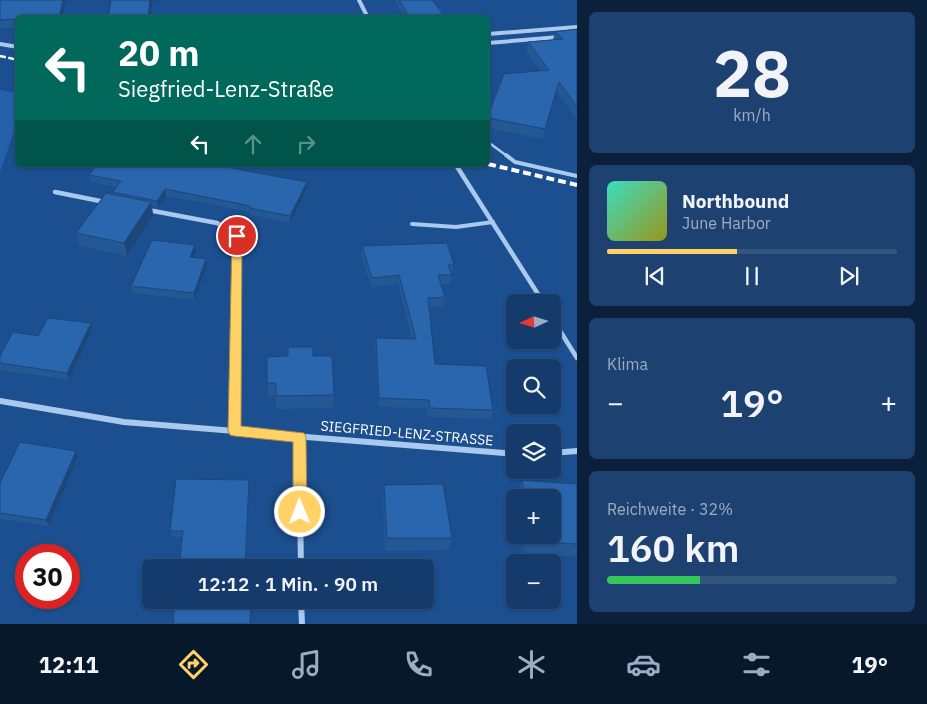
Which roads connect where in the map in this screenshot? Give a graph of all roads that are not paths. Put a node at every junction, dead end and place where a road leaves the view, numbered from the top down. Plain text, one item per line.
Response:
1 (359, 0) edge
2 (366, 15) edge
3 (577, 27) edge
4 (490, 34) edge
5 (567, 36) edge
6 (490, 42) edge
7 (0, 44) edge
8 (15, 47) edge
9 (490, 143) edge
10 (457, 167) edge
11 (577, 176) edge
12 (55, 192) dead end
13 (112, 203) edge
14 (141, 209) edge
15 (493, 222) junction
16 (412, 224) dead end
17 (538, 294) edge
18 (561, 332) edge
19 (577, 358) edge
20 (0, 401) edge
21 (234, 431) junction
22 (299, 437) junction
23 (577, 451) edge
24 (506, 453) edge
25 (561, 453) edge
26 (301, 559) edge
27 (301, 609) edge
28 (302, 624) edge

1 - 2 street
3 - 4 street
5 - 6 street
7 - 8 street
9 - 11 lane
10 - 15 street
12 - 13 street
14 - 21 street
15 - 16 lane
15 - 17 street
18 - 19 street
20 - 21 street, SIEGFRIED-LENZ-STRASSE
21 - 22 street, SIEGFRIED-LENZ-STRASSE
22 - 24 street, SIEGFRIED-LENZ-STRASSE
22 - 26 street
23 - 25 street
27 - 28 street

